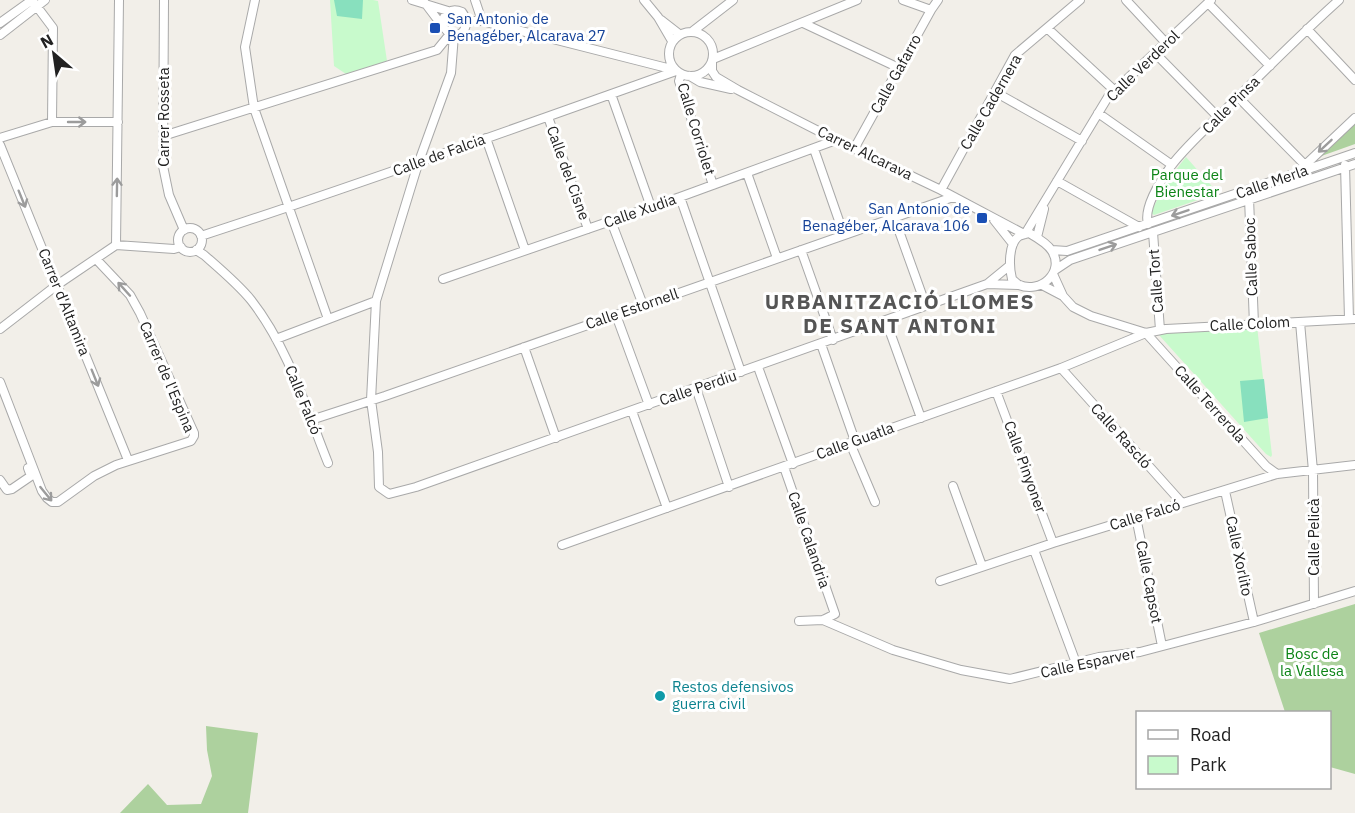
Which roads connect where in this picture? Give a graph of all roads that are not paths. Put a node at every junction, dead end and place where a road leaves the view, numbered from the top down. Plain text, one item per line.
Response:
1 (45, 0) edge
2 (119, 0) edge
3 (164, 0) edge
4 (255, 0) edge
5 (412, 0) edge
6 (475, 0) edge
7 (644, 0) edge
8 (733, 0) edge
9 (857, 0) edge
10 (903, 0) edge
11 (938, 0) edge
12 (1080, 0) edge
13 (1126, 0) edge
14 (1339, 0) edge
15 (1210, 1) edge
16 (33, 2) edge
17 (425, 3) junction
18 (931, 10) junction
19 (448, 11) junction
20 (658, 17) junction
21 (467, 21) junction
22 (482, 21) junction
23 (0, 23) edge
24 (803, 23) junction
25 (442, 24) junction
26 (1047, 28) junction
27 (1307, 29) junction
28 (693, 31) junction
29 (452, 34) junction
30 (679, 34) junction
31 (0, 36) edge
32 (672, 42) junction
33 (1166, 43) junction
34 (1155, 53) junction
35 (668, 55) junction
36 (712, 61) junction
37 (652, 63) junction
38 (1270, 66) junction
39 (899, 68) junction
40 (677, 71) junction
41 (690, 76) junction
42 (1355, 80) edge
43 (738, 90) junction
44 (1115, 91) junction
45 (995, 92) junction
46 (611, 94) junction
47 (1238, 97) junction
48 (254, 108) junction
49 (1098, 113) junction
50 (548, 117) junction
51 (1218, 117) junction
52 (1355, 118) edge
53 (52, 122) junction
54 (118, 122) junction
55 (164, 136) junction
56 (0, 138) edge
57 (486, 138) junction
58 (836, 140) junction
59 (1082, 141) junction
60 (0, 145) edge
61 (814, 149) junction
62 (854, 149) junction
63 (1355, 153) edge
64 (1345, 157) junction
65 (418, 164) junction
66 (1355, 164) edge
67 (1172, 165) junction
68 (1305, 165) junction
69 (1346, 167) junction
70 (747, 173) junction
71 (1295, 174) junction
72 (1058, 181) junction
73 (713, 185) junction
74 (941, 190) junction
75 (1248, 190) junction
76 (953, 196) junction
77 (680, 197) junction
78 (1046, 200) junction
79 (1249, 201) junction
80 (651, 207) junction
81 (288, 208) junction
82 (992, 216) junction
83 (894, 217) junction
84 (611, 221) junction
85 (1146, 225) junction
86 (588, 229) junction
87 (184, 230) junction
88 (1152, 232) junction
89 (1025, 234) junction
90 (844, 235) junction
91 (201, 236) junction
92 (1037, 237) junction
93 (1013, 244) junction
94 (116, 245) junction
95 (181, 247) junction
96 (196, 250) junction
97 (525, 250) junction
98 (801, 250) junction
99 (1052, 250) junction
100 (777, 258) junction
101 (96, 259) junction
102 (1008, 266) junction
103 (1054, 272) junction
104 (443, 279) dead end
105 (710, 282) junction
106 (987, 284) junction
107 (57, 285) junction
108 (1020, 285) junction
109 (1042, 285) junction
110 (1063, 296) junction
111 (376, 301) junction
112 (643, 305) junction
113 (927, 306) junction
114 (616, 315) junction
115 (328, 319) junction
116 (1352, 319) edge
117 (886, 321) junction
118 (1300, 322) junction
119 (1254, 324) junction
120 (0, 329) edge
121 (1160, 330) junction
122 (1146, 333) junction
123 (276, 339) junction
124 (833, 340) junction
125 (821, 344) junction
126 (524, 347) junction
127 (758, 366) junction
128 (1061, 368) junction
129 (741, 372) junction
130 (0, 382) edge
131 (696, 388) junction
132 (996, 391) junction
133 (0, 394) edge
134 (371, 400) junction
135 (649, 405) junction
136 (632, 411) junction
137 (921, 418) junction
138 (311, 420) junction
139 (556, 438) junction
140 (853, 442) junction
141 (128, 460) junction
142 (328, 463) dead end
143 (793, 464) junction
144 (1355, 465) edge
145 (784, 467) junction
146 (1313, 471) junction
147 (1277, 474) junction
148 (0, 480) edge
149 (953, 486) dead end
150 (729, 487) junction
151 (1225, 490) junction
152 (875, 502) dead end
153 (1182, 503) junction
154 (667, 508) junction
155 (1136, 518) junction
156 (1053, 543) junction
157 (562, 545) dead end
158 (1034, 550) junction
159 (982, 566) junction
160 (940, 581) dead end
161 (1355, 591) edge
162 (1314, 604) junction
163 (823, 620) junction
164 (799, 621) dead end
165 (1254, 622) junction
166 (1162, 646) junction
167 (1076, 663) junction

1 - 16 street
2 - 54 street
3 - 55 street, Carrer Rosseta
4 - 48 street
5 - 17 street
6 - 22 street
7 - 20 street
8 - 28 street
9 - 24 street
10 - 18 street
11 - 18 street, Calle Gafarro
12 - 26 street, Calle Cadernera
13 - 33 street
14 - 27 street, Calle Pinsa
15 - 33 street, Calle Verderol
15 - 38 street
16 - 23 street
16 - 31 street
16 - 53 street
17 - 19 street
17 - 25 street
18 - 39 street, Calle Gafarro
19 - 21 street
19 - 25 street
20 - 30 street
20 - 32 street
21 - 22 street
21 - 29 street
22 - 37 street
24 - 36 street
24 - 39 street
25 - 29 street
26 - 44 street
26 - 45 street, Calle Cadernera
27 - 38 street, Calle Pinsa
27 - 42 street
28 - 30 street
28 - 36 street
29 - 48 street
29 - 65 street
30 - 32 street
32 - 35 street
33 - 34 street, Calle Verderol
34 - 44 street, Calle Verderol
34 - 51 street
35 - 37 street
35 - 40 street
36 - 41 street
36 - 43 street, Carrer Alcarava
37 - 40 street
38 - 47 street, Calle Pinsa
39 - 62 street, Calle Gafarro
40 - 41 street
40 - 46 street, Calle de Falcia
40 - 73 street, Calle Corriolet
41 - 43 street, Carrer Alcarava
43 - 58 street, Carrer Alcarava
44 - 49 street, Calle Verderol
45 - 59 street
45 - 74 street, Calle Cadernera
46 - 50 street, Calle de Falcia
46 - 80 street
47 - 51 street, Calle Pinsa
47 - 68 street
48 - 55 street
48 - 81 street
49 - 59 street, Calle Verderol
49 - 67 street
50 - 57 street, Calle de Falcia
50 - 86 street, Calle del Cisne
51 - 67 street, Calle Pinsa
52 -> 68 street
53 -> 54 street
53 - 56 street
94 -> 54 street
55 - 87 street, Carrer Rosseta
57 - 65 street, Calle de Falcia
57 - 97 street
58 - 61 street, Calle Xudia
58 - 62 street, Carrer Alcarava
59 - 72 street, Calle Verderol
60 -> 107 street, Carrer d'Altamira
61 - 70 street, Calle Xudia
61 - 90 street
62 - 74 street, Carrer Alcarava
63 - 64 street, Calle Merla
64 - 69 street
64 - 71 street, Calle Merla
65 - 81 street, Calle de Falcia
65 - 111 street
66 - 69 street, Calle Merla
67 - 85 street, Calle Pinsa
68 - 71 street
69 - 79 street, Calle Merla
69 - 116 street
70 - 73 street, Calle Xudia
70 - 100 street
71 - 75 street, Calle Merla
72 - 78 street, Calle Verderol
72 - 85 street
73 - 77 street, Calle Xudia
74 - 76 street, Carrer Alcarava
75 - 79 street, Calle Saboc
75 -> 85 street, Calle Merla
76 - 82 street, Carrer Alcarava
76 - 83 street, Calle Estornell
77 - 80 street, Calle Xudia
77 - 105 street
78 - 89 street, Calle Verderol
78 - 92 street, Calle Verderol
79 - 88 street, Calle Merla
79 - 119 street, Calle Saboc
80 - 84 street, Calle Xudia
81 - 91 street, Calle de Falcia
81 - 115 street
82 - 89 street, Carrer Alcarava
82 - 93 street, Carrer Alcarava
83 - 90 street, Calle Estornell
83 - 113 street
84 - 86 street, Calle Xudia
84 - 112 street
85 - 88 street
85 - 99 street, Calle Merla
86 - 97 street, Calle Xudia
87 - 91 street
87 - 95 street
103 -> 88 street, Calle Merla
88 - 121 street, Calle Tort
89 - 92 street
89 - 93 street
90 - 98 street, Calle Estornell
91 - 96 street
92 - 99 street
93 - 102 street
94 - 95 street
94 - 101 street
95 - 96 street
96 - 123 street
97 - 104 street, Calle Xudia
98 - 100 street, Calle Estornell
98 - 124 street
99 - 103 street
100 - 105 street, Calle Estornell
101 - 107 street
141 -> 101 street, Carrer de l'Espina
102 - 106 street, Calle Perdiu
102 - 108 street
103 - 109 street
103 - 110 street
105 - 112 street, Calle Estornell
105 - 129 street
106 - 108 street, Calle Perdiu
106 - 113 street, Calle Perdiu
107 - 120 street
107 -> 141 street, Carrer d'Altamira
108 - 109 street
109 - 110 street
110 - 122 street
111 - 115 street
111 - 134 street
112 - 114 street, Calle Estornell
113 - 117 street, Calle Perdiu
114 - 126 street, Calle Estornell
114 - 135 street
115 - 123 street
116 - 118 street, Calle Colom
117 - 124 street, Calle Perdiu
117 - 137 street
118 - 119 street, Calle Colom
118 - 146 street, Calle Pelicà
119 - 121 street, Calle Colom
121 - 122 street, Calle Colom
122 - 128 street, Calle Guatla
122 - 147 street, Calle Terrerola
123 - 138 street, Calle Falcó
124 - 125 street, Calle Perdiu
125 - 127 street, Calle Perdiu
125 - 140 street
126 - 134 street, Calle Estornell
126 - 139 street
127 - 129 street, Calle Perdiu
127 - 143 street
128 - 132 street, Calle Guatla
128 - 153 street, Calle Rascló
129 - 131 street, Calle Perdiu
130 -> 141 street, Carrer de l'Espina
131 - 135 street, Calle Perdiu
131 - 150 street
132 - 137 street, Calle Guatla
132 - 156 street, Calle Pinyoner
133 - 148 street
134 - 138 street, Calle Estornell
134 - 139 street, Calle Perdiu
135 - 136 street, Calle Perdiu
136 - 139 street, Calle Perdiu
136 - 154 street
137 - 140 street, Calle Guatla
138 - 142 street, Calle Falcó
140 - 143 street, Calle Guatla
140 - 152 street
143 - 145 street, Calle Guatla
144 - 146 street, Calle Falcó
145 - 150 street, Calle Guatla
145 - 163 street, Calle Calandria
146 - 147 street, Calle Falcó
146 - 162 street, Calle Pelicà
147 - 151 street, Calle Falcó
149 - 159 street
150 - 154 street, Calle Guatla
151 - 153 street, Calle Falcó
151 - 165 street, Calle Xorlito
153 - 155 street, Calle Falcó
154 - 157 street, Calle Guatla
155 - 156 street, Calle Falcó
155 - 166 street, Calle Capsot
156 - 158 street, Calle Falcó
158 - 159 street, Calle Falcó
158 - 167 street
159 - 160 street, Calle Falcó
161 - 162 street, Calle Esparver
162 - 165 street, Calle Esparver
163 - 164 street
163 - 167 street, Calle Esparver
165 - 166 street, Calle Esparver
166 - 167 street, Calle Esparver

